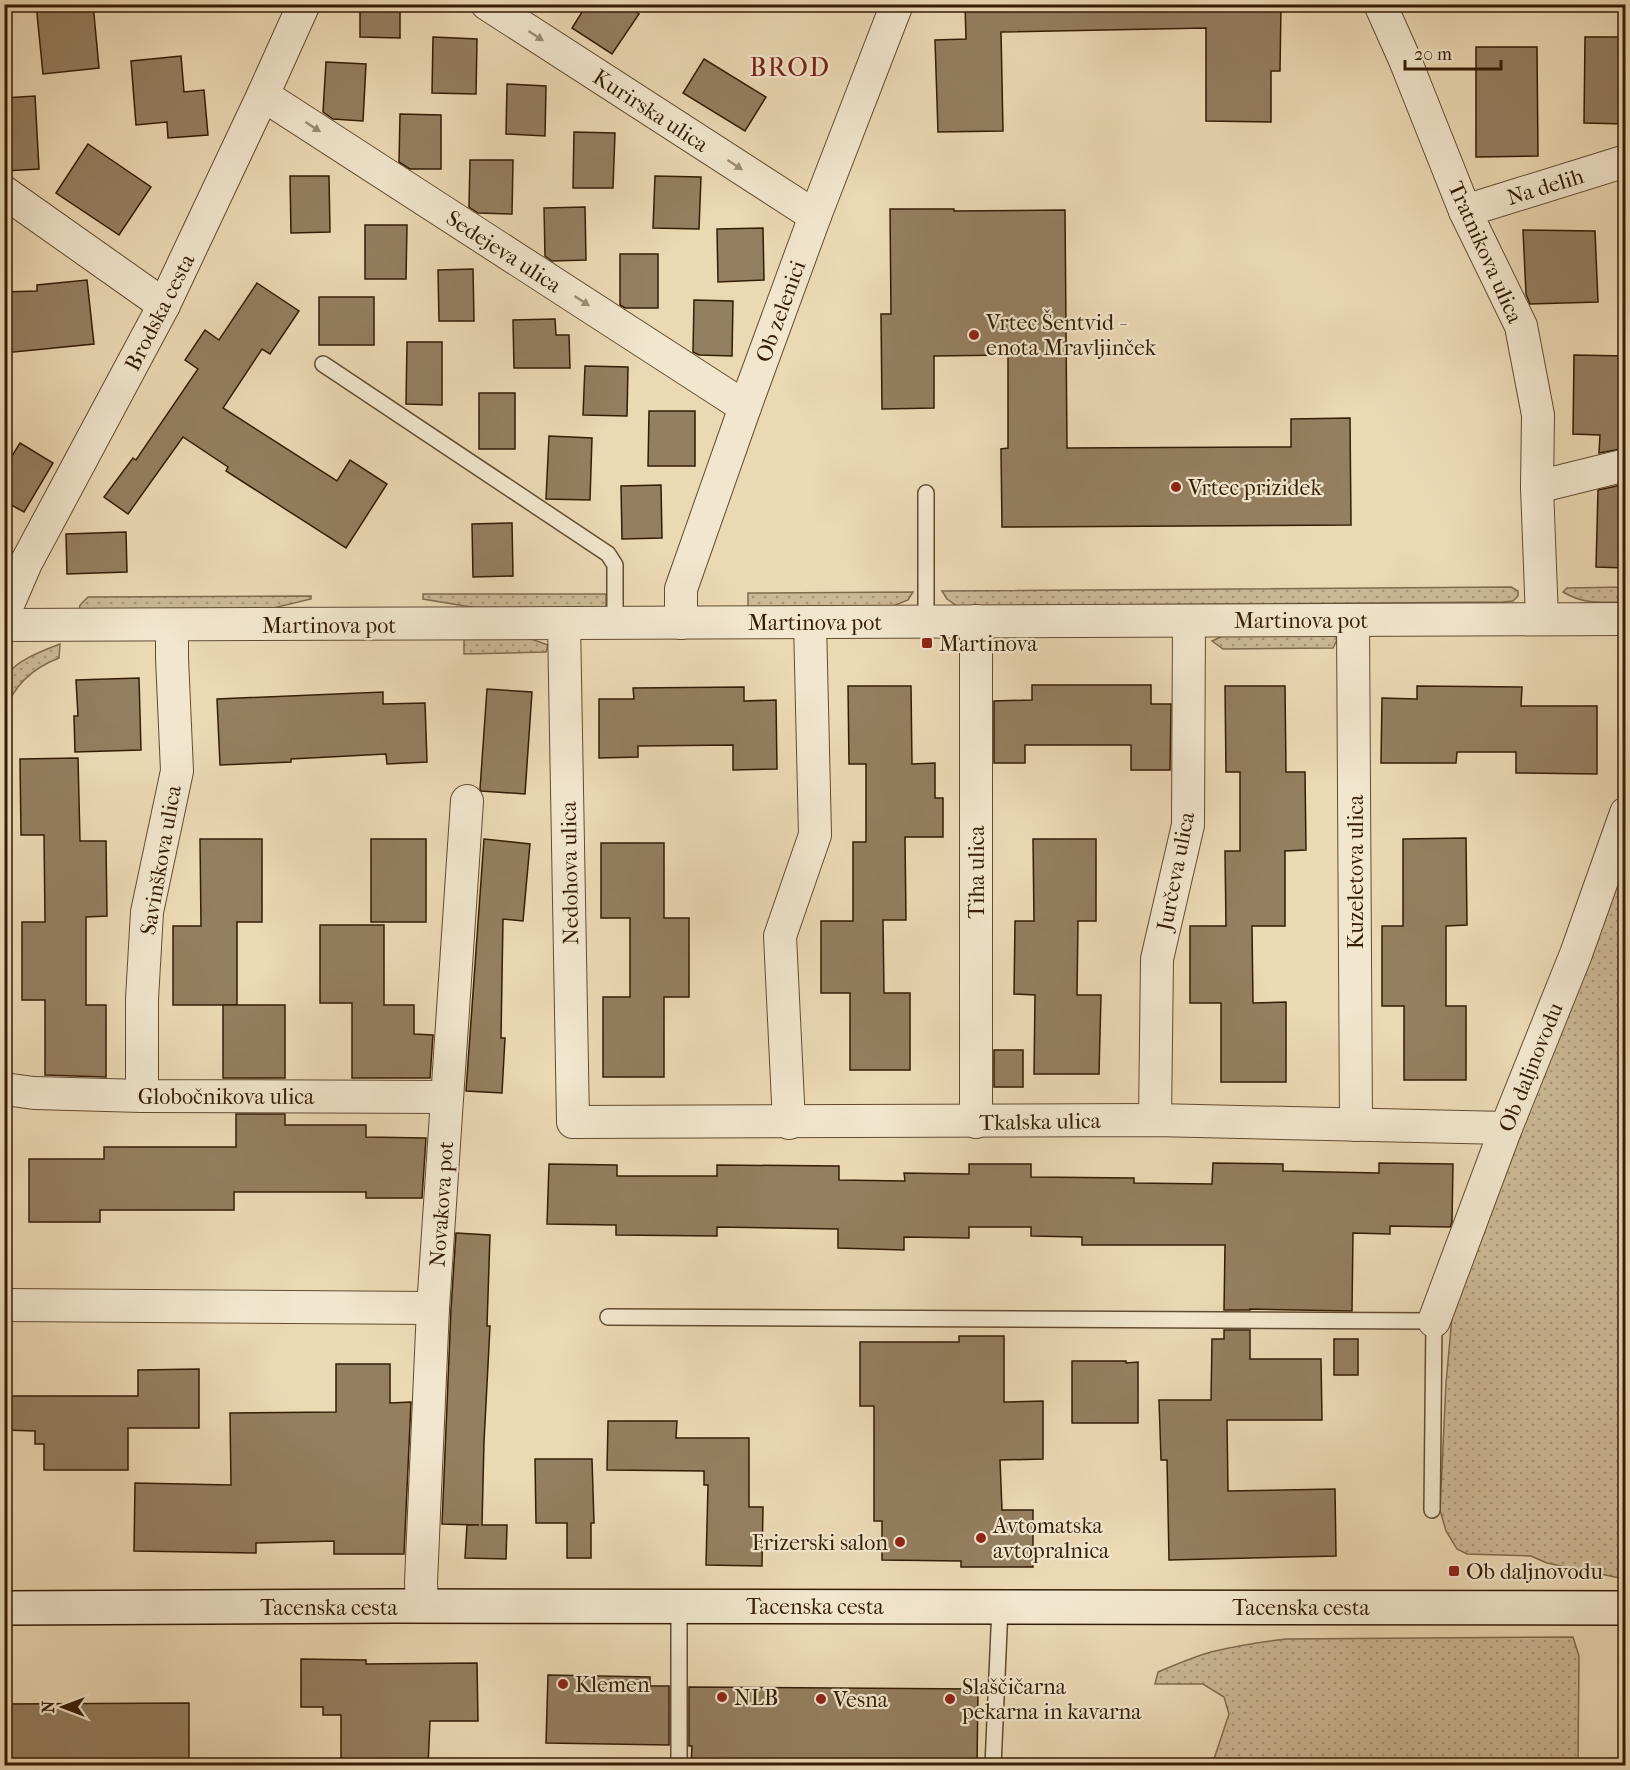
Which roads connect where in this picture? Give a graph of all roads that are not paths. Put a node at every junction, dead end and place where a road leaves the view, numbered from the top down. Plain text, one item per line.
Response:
1 (304, 4) edge
2 (487, 4) edge
3 (897, 4) edge
4 (1380, 4) edge
5 (263, 95) junction
6 (1626, 161) edge
7 (4, 192) edge
8 (1466, 211) junction
9 (815, 216) junction
10 (164, 305) junction
11 (323, 364) dead end
12 (745, 407) junction
13 (1626, 465) edge
14 (1537, 487) junction
15 (926, 493) dead end
16 (4, 614) edge
17 (1542, 619) junction
18 (1626, 619) edge
19 (1353, 620) junction
20 (976, 621) junction
21 (1190, 621) junction
22 (681, 622) junction
23 (810, 622) junction
24 (926, 622) junction
25 (564, 623) junction
26 (615, 623) junction
27 (4, 625) edge
28 (172, 625) junction
29 (466, 801) dead end
30 (1626, 813) edge
31 (4, 1089) edge
32 (142, 1095) junction
33 (447, 1097) junction
34 (1155, 1120) junction
35 (573, 1122) joint
36 (976, 1122) junction
37 (789, 1123) junction
38 (1356, 1125) junction
39 (1506, 1128) junction
40 (4, 1305) edge
41 (433, 1308) junction
42 (608, 1317) dead end
43 (1434, 1321) junction
44 (1432, 1510) dead end
45 (422, 1606) junction
46 (679, 1606) junction
47 (1000, 1607) junction
48 (4, 1608) edge
49 (1626, 1608) edge
50 (679, 1766) edge
51 (993, 1766) edge

1 - 5 street, Brodska cesta
2 -> 9 street, Kurirska ulica
3 - 9 street, Ob zelenici
4 - 8 street, Tratnikova ulica
5 - 10 street, Brodska cesta
5 -> 12 street, Sedejeva ulica
6 - 8 street, Na delih
7 - 10 street
8 - 14 street, Tratnikova ulica
9 - 12 street, Ob zelenici
10 - 16 street, Brodska cesta
11 - 26 lane
12 - 22 street, Ob zelenici
13 - 14 street
14 - 17 street, Tratnikova ulica
15 - 24 lane
17 - 18 street, Martinova pot
17 - 19 street, Martinova pot
19 - 21 street, Martinova pot
19 - 38 street, Kuzeletova ulica
20 - 21 street, Martinova pot
20 - 24 street, Martinova pot
20 - 36 street, Tiha ulica
21 - 34 street, Jurčeva ulica
22 - 23 street, Martinova pot
22 - 26 street, Martinova pot
23 - 24 street, Martinova pot
23 - 37 street
25 - 26 street, Martinova pot
25 - 28 street, Martinova pot
25 - 35 street, Nedohova ulica
27 - 28 street, Martinova pot
28 - 32 street, Savinškova ulica
29 - 33 street, Novakova pot
30 - 39 street, Ob daljnovodu
31 - 32 street, Globočnikova ulica
32 - 33 street, Globočnikova ulica
33 - 41 street, Novakova pot
34 - 36 street, Tkalska ulica
34 - 38 street, Tkalska ulica
35 - 37 street, Tkalska ulica
36 - 37 street, Tkalska ulica
38 - 39 street, Tkalska ulica
39 - 43 street, Ob daljnovodu
40 - 41 street
41 - 45 street, Novakova pot
42 - 43 lane
43 - 44 lane
45 - 46 main road, Tacenska cesta
45 - 48 main road, Tacenska cesta
46 - 47 main road, Tacenska cesta
46 - 50 lane
47 - 49 main road, Tacenska cesta
47 - 51 lane

